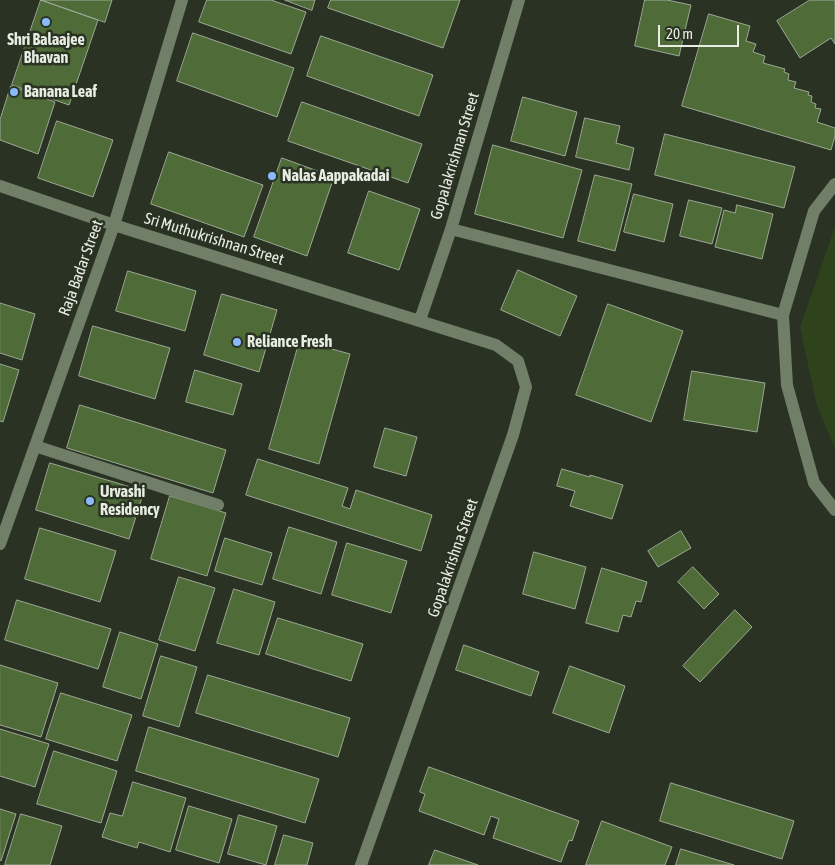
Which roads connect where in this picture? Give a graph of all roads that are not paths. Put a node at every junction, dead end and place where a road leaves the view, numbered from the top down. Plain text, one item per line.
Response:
1 (182, 0) edge
2 (519, 0) edge
3 (835, 184) edge
4 (0, 186) edge
5 (114, 225) junction
6 (451, 229) junction
7 (783, 315) junction
8 (420, 320) junction
9 (35, 446) junction
10 (218, 504) dead end
11 (835, 510) edge
12 (0, 544) edge
13 (361, 865) edge

1 - 5 street, Raja Badar Street
2 - 6 street, Gopalakrishnan Street
3 - 7 street
4 - 5 street, Sri Muthukrishnan Street
5 - 8 street, Sri Muthukrishnan Street
5 - 9 street, Raja Badar Street
6 - 7 street
6 - 8 street, Gopalakrishnan Street
7 - 11 street
8 - 13 street, Gopalakrishna Street
9 - 10 street
9 - 12 street, Raja Badar Street

